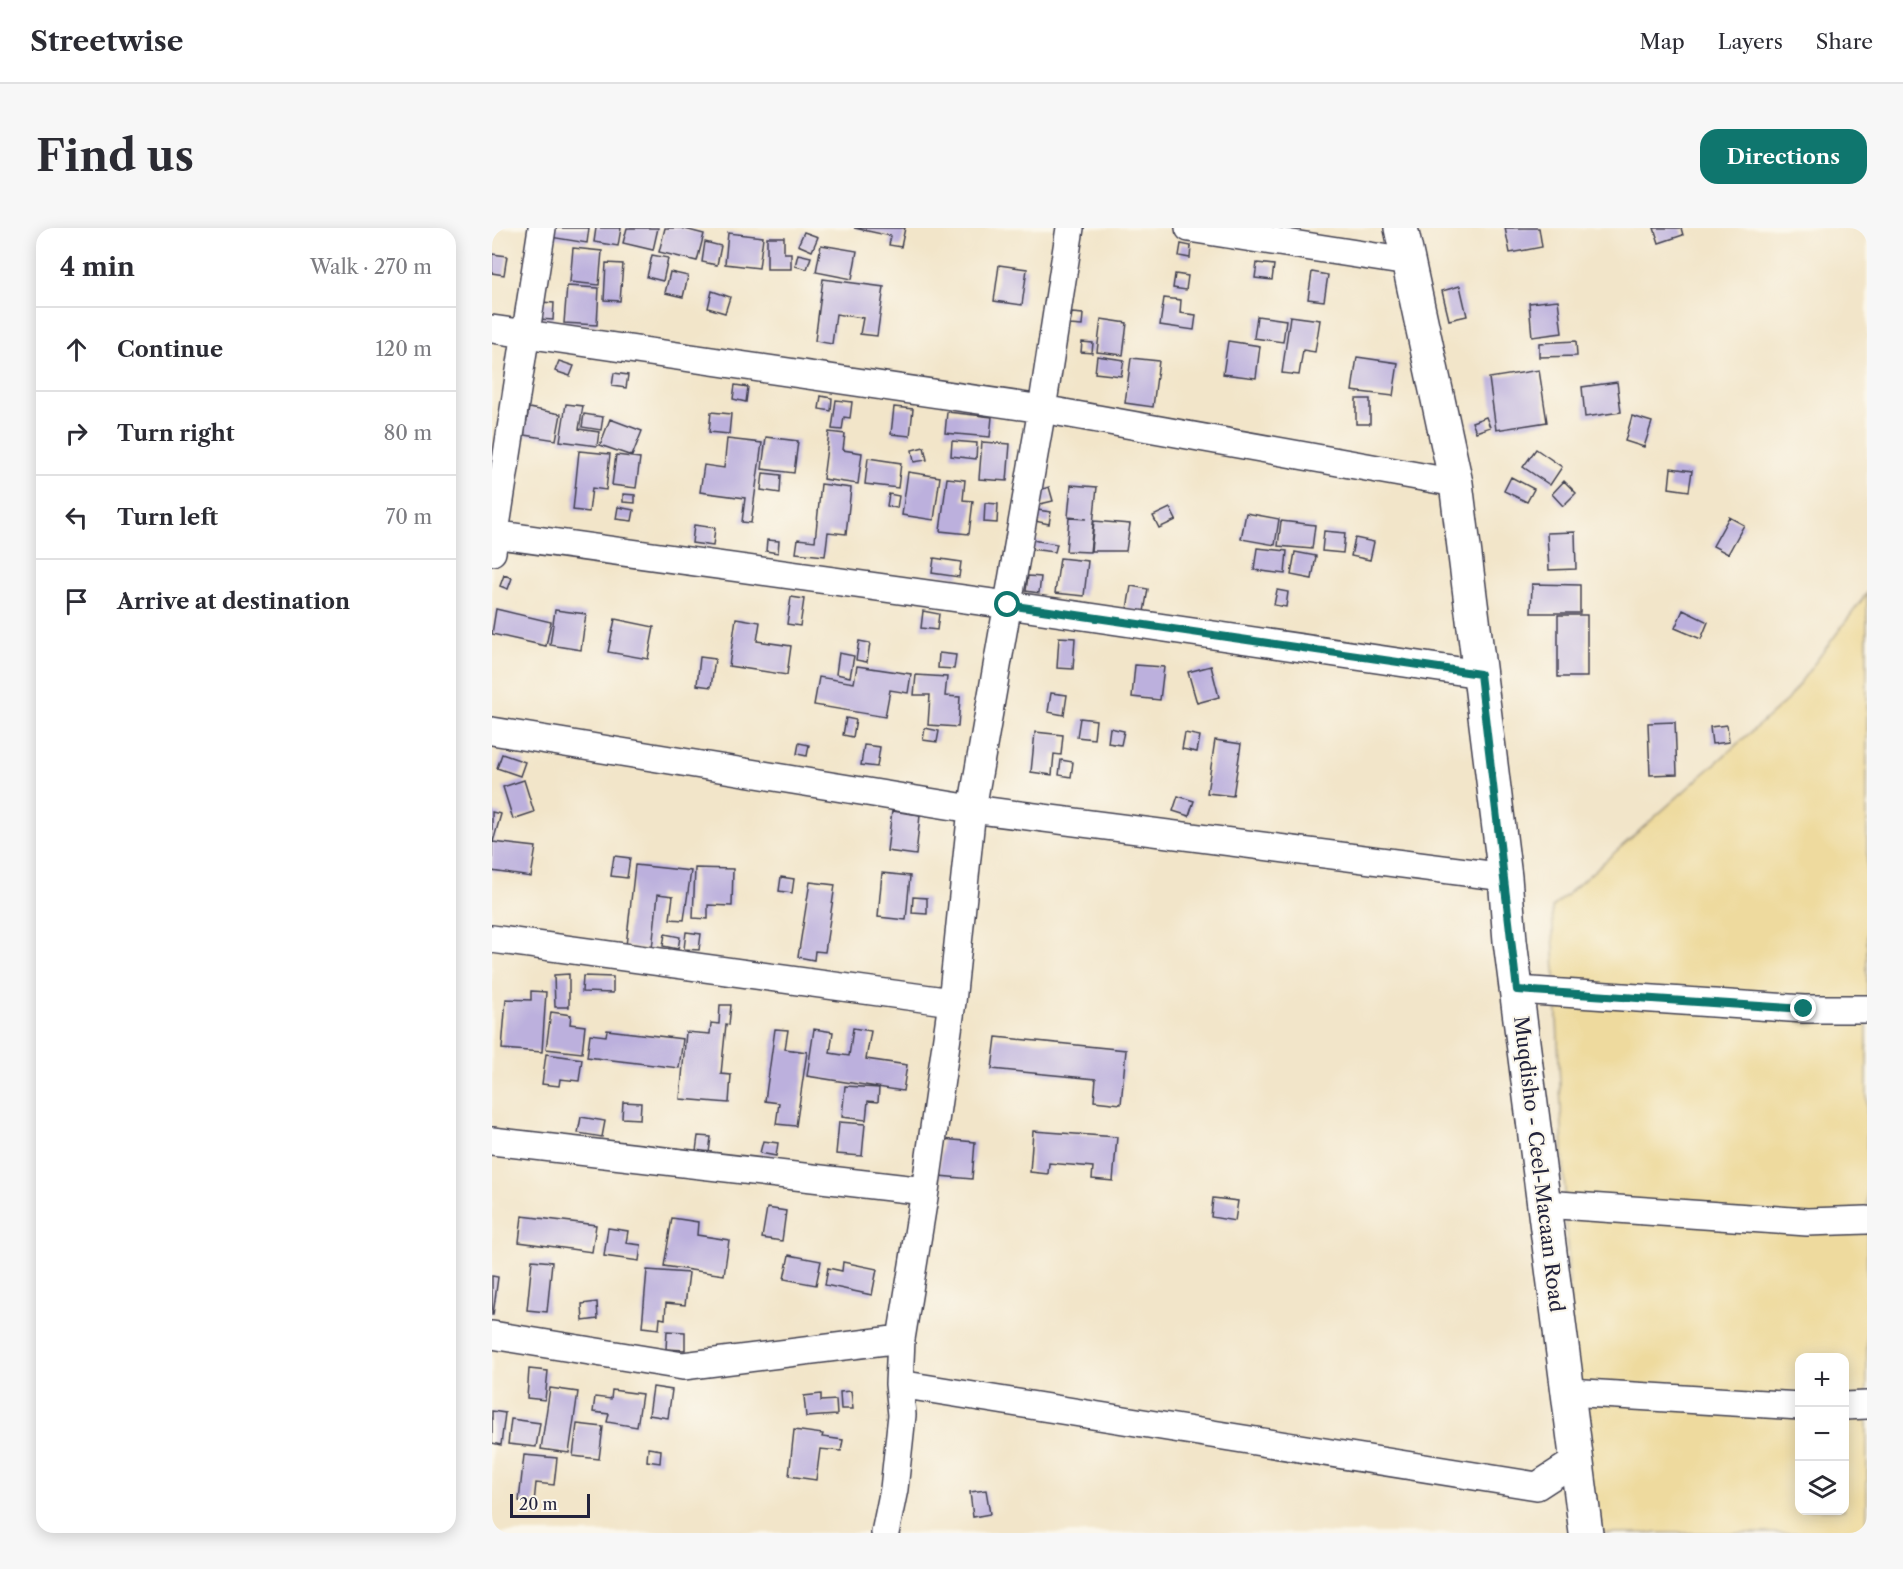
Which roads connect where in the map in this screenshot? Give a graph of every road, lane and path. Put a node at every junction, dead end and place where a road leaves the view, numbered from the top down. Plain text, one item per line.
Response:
1 (542, 228) edge
2 (1070, 228) edge
3 (1189, 228) edge
4 (1401, 228) edge
5 (1408, 262) junction
6 (492, 329) edge
7 (525, 334) junction
8 (1042, 409) junction
9 (1456, 483) junction
10 (493, 540) edge
11 (1008, 605) junction
12 (1480, 674) junction
13 (492, 731) edge
14 (972, 808) junction
15 (1505, 877) junction
16 (492, 939) edge
17 (1517, 990) junction
18 (952, 1002) junction
19 (1867, 1009) edge
20 (492, 1141) edge
21 (925, 1191) junction
22 (1544, 1204) junction
23 (1867, 1220) edge
24 (492, 1335) edge
25 (901, 1340) junction
26 (899, 1384) junction
27 (1568, 1392) junction
28 (1867, 1405) edge
29 (1795, 1406) edge
30 (1849, 1406) edge
31 (1577, 1460) junction
32 (885, 1533) edge
33 (1586, 1533) edge

1 - 7 street
2 - 8 street
3 - 5 street
4 - 5 street, Muqdisho - Ceel-Macaan Road
5 - 9 street, Muqdisho - Ceel-Macaan Road
6 - 7 street
7 - 8 street
7 - 10 street
8 - 9 street
8 - 11 street
9 - 12 street, Muqdisho - Ceel-Macaan Road
10 - 11 street
11 - 12 street
11 - 14 street
12 - 15 street, Muqdisho - Ceel-Macaan Road
13 - 14 street
14 - 15 street
14 - 18 street
15 - 17 street, Muqdisho - Ceel-Macaan Road
16 - 18 street
17 - 19 street
17 - 22 street, Muqdisho - Ceel-Macaan Road
18 - 21 street
20 - 21 street
21 - 25 street
22 - 23 street
22 - 27 street, Muqdisho - Ceel-Macaan Road
24 - 25 street
25 - 26 street
26 - 31 street
26 - 32 street
27 - 29 street
27 - 31 street, Muqdisho - Ceel-Macaan Road
28 - 30 street
31 - 33 street, Muqdisho - Ceel-Macaan Road

